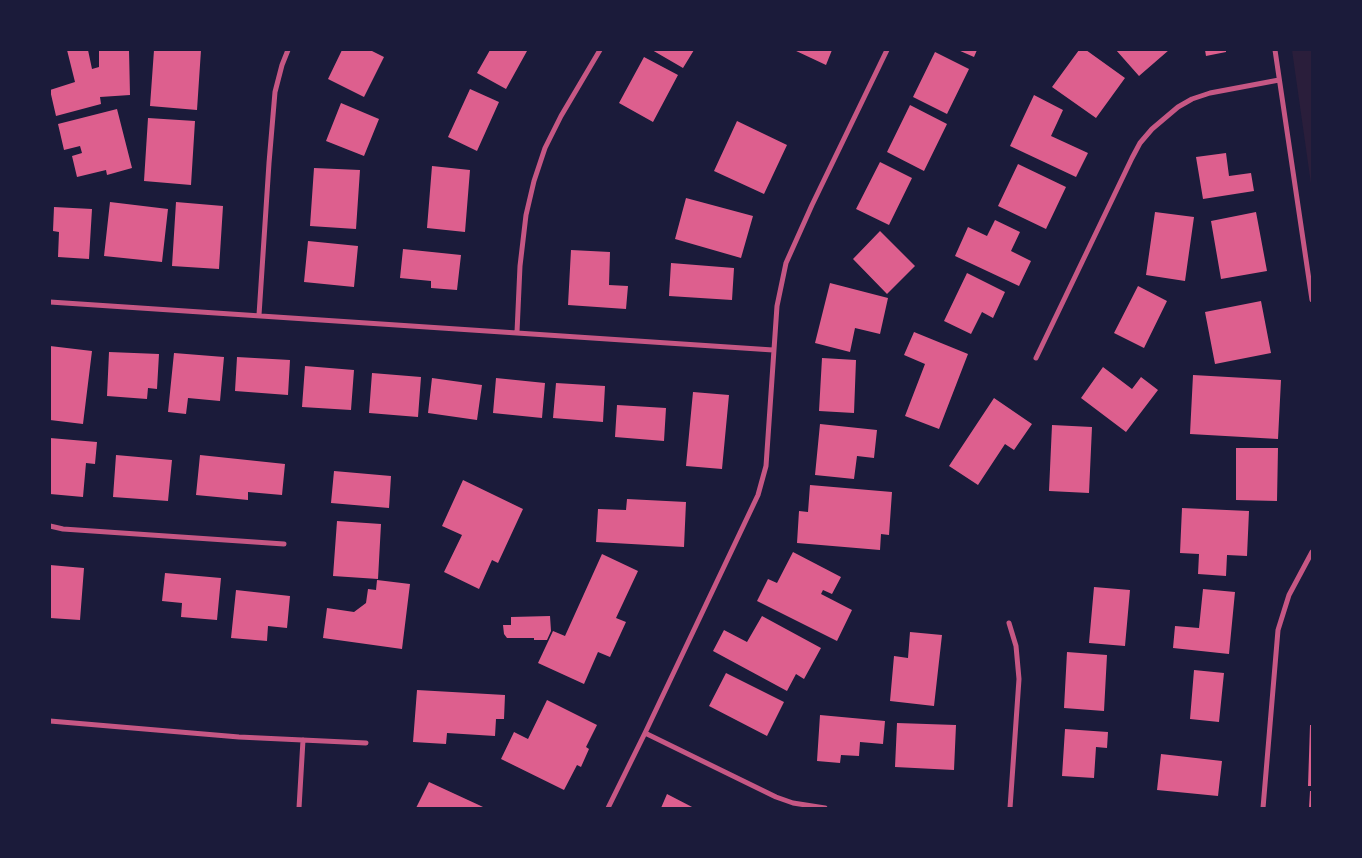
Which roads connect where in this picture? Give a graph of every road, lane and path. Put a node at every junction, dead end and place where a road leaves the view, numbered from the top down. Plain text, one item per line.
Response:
1 (288, 50) edge
2 (600, 50) edge
3 (887, 50) edge
4 (1275, 50) edge
5 (1279, 80) junction
6 (1312, 300) edge
7 (50, 302) edge
8 (260, 315) junction
9 (517, 332) junction
10 (773, 350) junction
11 (1036, 358) dead end
12 (50, 526) edge
13 (284, 544) dead end
14 (1312, 552) edge
15 (1009, 624) dead end
16 (50, 721) edge
17 (645, 733) junction
18 (303, 740) junction
19 (366, 743) dead end
20 (299, 808) edge
21 (608, 808) edge
22 (825, 808) edge
23 (1010, 808) edge
24 (1263, 808) edge

1 - 8 street
2 - 9 street
3 - 10 street
4 - 5 street
5 - 6 street
5 - 11 street
7 - 8 street
8 - 9 street
9 - 10 street
10 - 17 street
12 - 13 street
14 - 24 street
15 - 23 street
16 - 18 street
17 - 21 street
17 - 22 street
18 - 19 street
18 - 20 street

